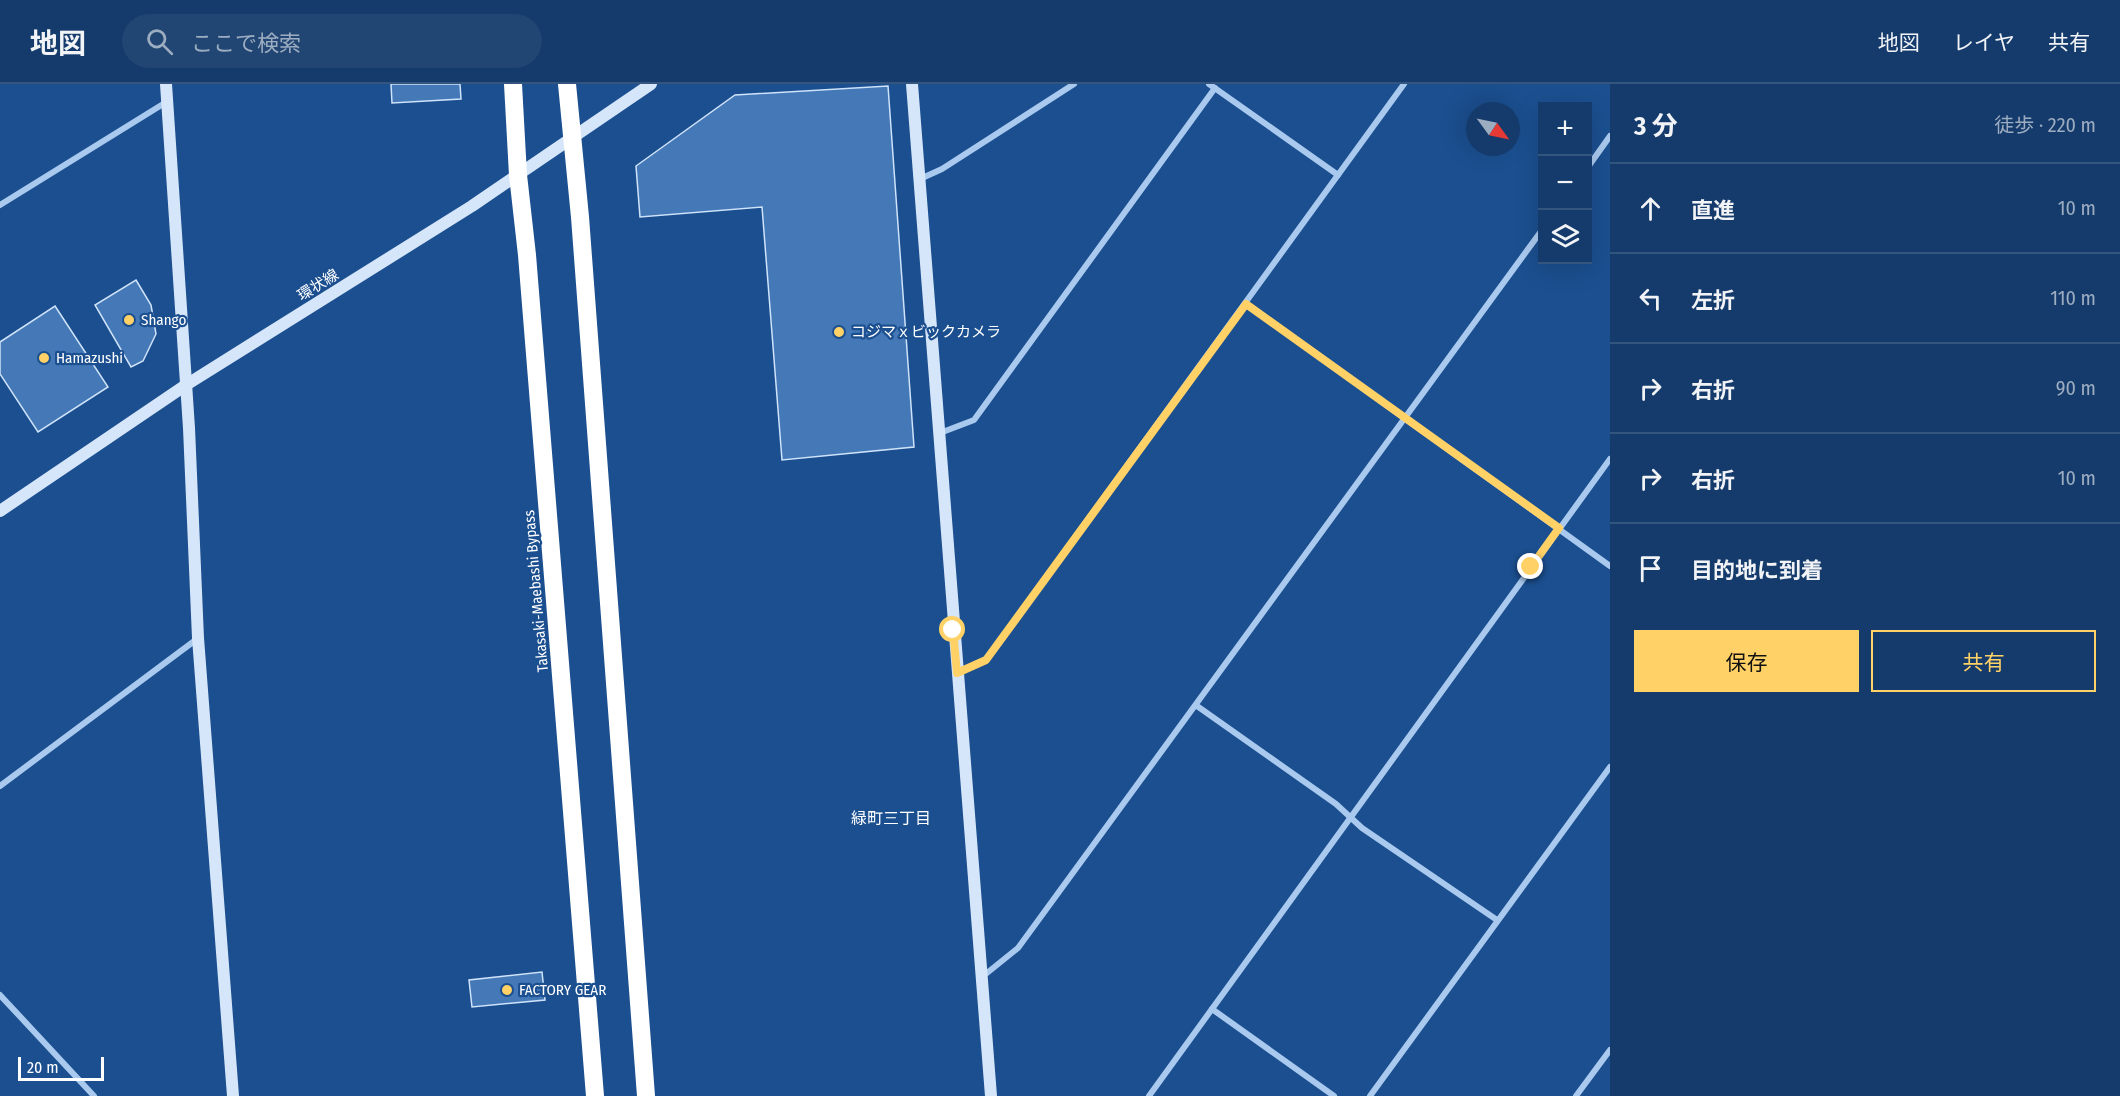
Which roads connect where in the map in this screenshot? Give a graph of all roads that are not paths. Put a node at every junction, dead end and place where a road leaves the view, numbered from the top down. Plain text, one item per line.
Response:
1 (166, 84) edge
2 (513, 84) edge
3 (567, 84) edge
4 (651, 84) edge
5 (912, 84) edge
6 (1074, 84) edge
7 (1404, 84) edge
8 (1212, 86) edge
9 (168, 101) junction
10 (1610, 136) edge
11 (573, 137) junction
12 (1592, 161) edge
13 (518, 175) junction
14 (1338, 175) junction
15 (919, 179) junction
16 (0, 205) edge
17 (1538, 236) edge
18 (1246, 304) junction
19 (186, 385) junction
20 (1406, 418) junction
21 (939, 434) junction
22 (1610, 459) edge
23 (0, 511) edge
24 (1559, 528) junction
25 (1610, 566) edge
26 (198, 638) junction
27 (957, 673) junction
28 (1197, 706) junction
29 (1610, 767) edge
30 (0, 786) edge
31 (1350, 815) junction
32 (1497, 920) junction
33 (982, 977) junction
34 (0, 995) edge
35 (1212, 1009) junction
36 (1610, 1050) edge
37 (94, 1096) edge
38 (234, 1096) edge
39 (595, 1096) edge
40 (646, 1096) edge
41 (991, 1096) edge
42 (1149, 1096) edge
43 (1334, 1096) edge
44 (1370, 1096) edge
45 (1576, 1096) edge

1 - 9 street
2 - 13 highway, Takasaki-Maebashi Bypass
3 - 11 highway
4 - 11 street, 環状線
5 - 15 street
6 - 15 street
7 - 14 street
8 - 14 street
8 - 21 street
9 - 16 street
9 - 19 street
10 - 12 street
11 - 13 street, 環状線
11 - 40 highway
13 - 19 street, 環状線
13 - 39 highway, Takasaki-Maebashi Bypass
14 - 18 street
15 - 21 street
17 - 20 street
18 - 20 street
18 - 27 street
19 - 23 street, 環状線
19 - 26 street
20 - 24 street
20 - 28 street
21 - 27 street
22 - 24 street
24 - 25 street
24 - 31 street
26 - 30 street
26 - 38 street
27 - 33 street
28 - 31 street
28 - 33 street
29 - 32 street
31 - 32 street
31 - 35 street
32 - 44 street
33 - 41 street
34 - 37 street
35 - 42 street
35 - 43 street
36 - 45 street

